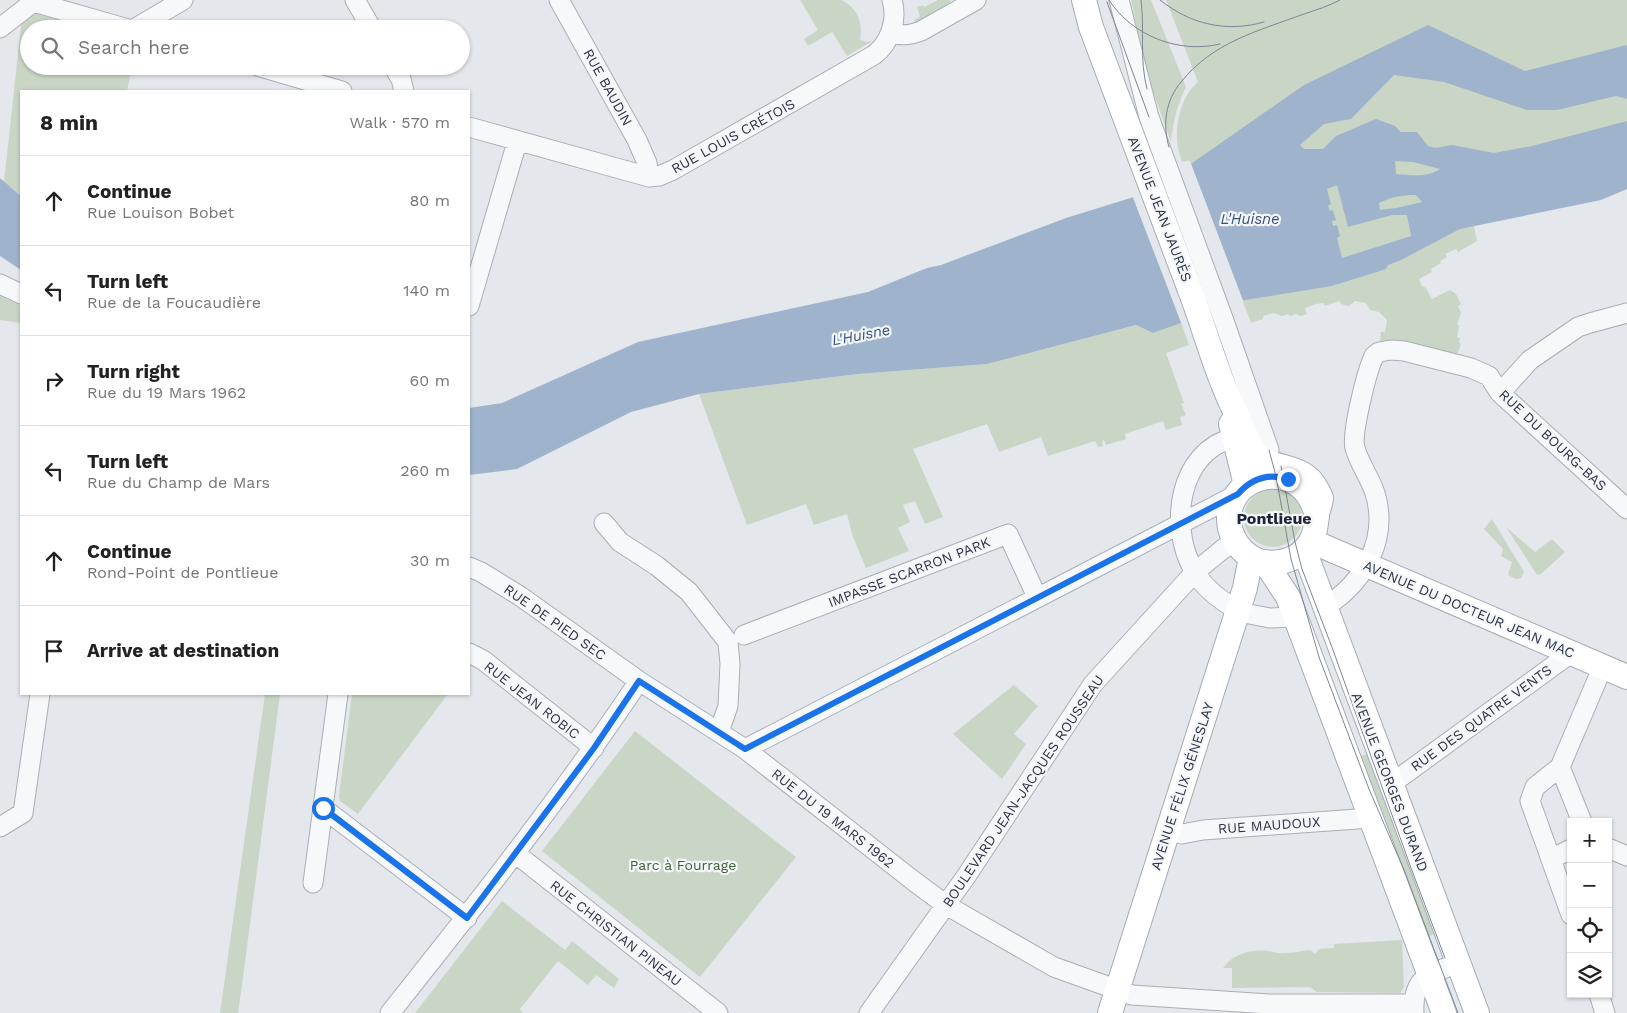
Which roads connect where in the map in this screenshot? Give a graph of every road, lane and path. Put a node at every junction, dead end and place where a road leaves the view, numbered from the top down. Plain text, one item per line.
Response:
1 (183, 0) edge
2 (355, 0) edge
3 (559, 0) edge
4 (892, 0) edge
5 (976, 0) edge
6 (1076, 0) edge
7 (1084, 0) edge
8 (1119, 0) edge
9 (1127, 0) edge
10 (34, 1) edge
11 (98, 20) edge
12 (149, 20) edge
13 (367, 20) edge
14 (1091, 27) junction
15 (0, 28) edge
16 (891, 32) junction
17 (288, 75) edge
18 (398, 75) edge
19 (339, 90) edge
20 (404, 90) edge
21 (470, 127) edge
22 (517, 142) junction
23 (1163, 168) junction
24 (649, 178) junction
25 (0, 284) edge
26 (20, 294) edge
27 (470, 303) edge
28 (1627, 314) edge
29 (1219, 319) junction
30 (1226, 391) junction
31 (1500, 392) junction
32 (1233, 438) junction
33 (1258, 477) junction
34 (1627, 509) edge
35 (604, 523) dead end
36 (1180, 523) junction
37 (1312, 534) junction
38 (1251, 554) junction
39 (1370, 559) junction
40 (470, 567) edge
41 (1195, 572) junction
42 (1038, 597) junction
43 (1326, 607) junction
44 (1244, 612) junction
45 (1295, 617) junction
46 (744, 635) dead end
47 (1571, 653) junction
48 (470, 654) edge
49 (1627, 660) edge
50 (1603, 666) junction
51 (1627, 677) edge
52 (639, 681) junction
53 (40, 695) edge
54 (338, 695) edge
55 (719, 732) junction
56 (594, 748) junction
57 (745, 749) junction
58 (1560, 767) junction
59 (1391, 784) junction
60 (323, 808) junction
61 (1371, 818) junction
62 (1580, 818) edge
63 (0, 827) edge
64 (1175, 832) junction
65 (1612, 850) edge
66 (1567, 851) edge
67 (515, 853) junction
68 (1627, 856) edge
69 (1551, 859) junction
70 (312, 884) dead end
71 (946, 905) junction
72 (1568, 908) edge
73 (467, 918) junction
74 (1458, 963) junction
75 (1429, 974) junction
76 (1600, 998) edge
77 (1125, 999) edge
78 (1269, 1009) edge
79 (1414, 1009) edge
80 (390, 1013) edge
81 (718, 1013) edge
82 (869, 1013) edge
83 (1110, 1013) edge
84 (1444, 1013) edge
85 (1477, 1013) edge
86 (1605, 1013) edge

1 - 12 street
2 - 13 street
3 - 24 street, RUE BAUDIN
4 - 16 street, RUE LOUIS CRÉTOIS
5 - 16 street
6 - 14 main road, AVENUE JEAN JAURÈS
7 - 14 main road, AVENUE JEAN JAURÈS
8 - 23 street
9 - 23 street
10 - 11 street
10 - 15 street
14 - 23 main road, AVENUE JEAN JAURÈS
16 - 24 street, RUE LOUIS CRÉTOIS
17 - 19 street
18 - 20 street
21 - 22 street
22 - 24 street
22 - 27 street
23 - 29 main road, AVENUE JEAN JAURÈS
25 - 26 street
28 - 31 street
29 - 30 main road, AVENUE JEAN JAURÈS
29 - 33 street
30 - 32 main road, AVENUE JEAN JAURÈS
30 - 33 main road, AVENUE JEAN JAURÈS
31 - 34 street, RUE DU BOURG-BAS
31 - 39 street, RUE DU BOURG-BAS
32 - 33 main road, AVENUE JEAN JAURÈS
32 - 36 street
33 - 36 street
33 - 37 main road
33 - 38 main road
35 - 55 street
36 - 41 street
36 - 42 street
37 - 38 main road
37 - 39 main road, AVENUE DU DOCTEUR JEAN MAC
37 - 43 main road, AVENUE GEORGES DURAND
38 - 41 street, BOULEVARD JEAN-JACQUES ROUSSEAU
38 - 44 main road, AVENUE FÉLIX GÉNESLAY
38 - 45 main road
39 - 43 street
39 - 47 main road, AVENUE DU DOCTEUR JEAN MAC
39 - 49 main road, AVENUE DU DOCTEUR JEAN MAC
40 - 52 street, RUE DE PIED SEC
41 - 44 street
41 - 71 street, BOULEVARD JEAN-JACQUES ROUSSEAU
42 - 46 street, IMPASSE SCARRON PARK
42 - 57 street
43 - 59 main road, AVENUE GEORGES DURAND
44 - 45 street
44 - 64 main road, AVENUE FÉLIX GÉNESLAY
45 - 61 main road
47 - 50 main road, AVENUE DU DOCTEUR JEAN MAC
47 - 59 street, RUE DES QUATRE VENTS
48 - 56 street, RUE JEAN ROBIC
50 - 51 main road, AVENUE DU DOCTEUR JEAN MAC
50 - 58 street
52 - 55 street, RUE DU 19 MARS 1962
52 - 56 street
53 - 63 street
54 - 60 street
55 - 57 street, RUE DU 19 MARS 1962
56 - 67 street
57 - 71 street, RUE DU 19 MARS 1962
58 - 62 street
58 - 69 street
59 - 74 main road, AVENUE GEORGES DURAND
60 - 70 street
60 - 73 street
61 - 64 street, RUE MAUDOUX
61 - 75 main road
64 - 77 main road, AVENUE FÉLIX GÉNESLAY
65 - 68 street
66 - 69 street
67 - 73 street
67 - 81 street, RUE CHRISTIAN PINEAU
69 - 72 street
71 - 77 street, RUE DU 19 MARS 1962
71 - 82 street, BOULEVARD JEAN-JACQUES ROUSSEAU
73 - 80 street
74 - 75 street
74 - 85 main road, AVENUE GEORGES DURAND
75 - 79 street
75 - 84 main road
76 - 86 street
77 - 78 street, RUE DU 19 MARS 1962
77 - 83 main road, AVENUE FÉLIX GÉNESLAY
78 - 79 street, RUE DU 19 MARS 1962

